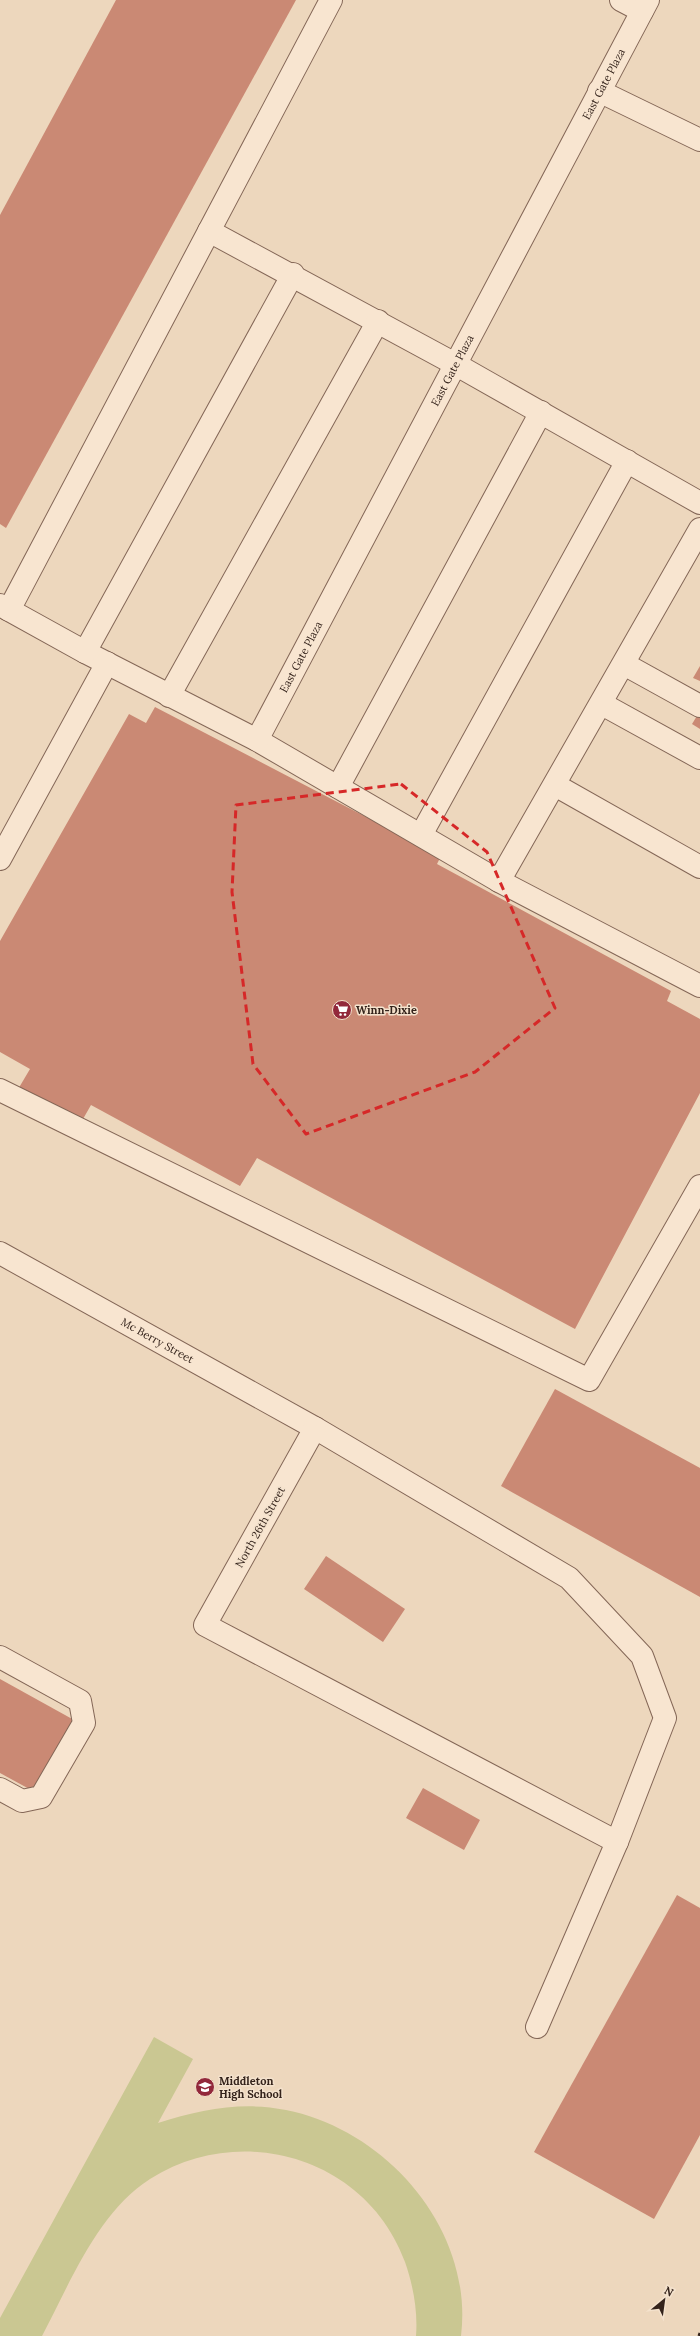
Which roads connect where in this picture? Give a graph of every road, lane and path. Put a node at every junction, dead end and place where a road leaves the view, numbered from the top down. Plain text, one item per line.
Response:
1 (331, 0) edge
2 (621, 0) edge
3 (645, 6) edge
4 (599, 91) junction
5 (700, 140) edge
6 (209, 231) junction
7 (293, 274) junction
8 (378, 322) junction
9 (455, 364) junction
10 (541, 412) junction
11 (627, 461) junction
12 (700, 502) edge
13 (700, 529) edge
14 (4, 608) edge
15 (85, 652) junction
16 (107, 663) junction
17 (624, 664) junction
18 (169, 696) junction
19 (602, 704) junction
20 (700, 706) edge
21 (257, 740) junction
22 (700, 758) edge
23 (554, 785) junction
24 (338, 787) junction
25 (421, 835) junction
26 (0, 860) edge
27 (700, 867) edge
28 (499, 881) junction
29 (700, 986) edge
30 (0, 1090) edge
31 (700, 1186) edge
32 (0, 1254) edge
33 (315, 1428) junction
34 (0, 1657) edge
35 (0, 1789) edge
36 (617, 1842) junction
37 (537, 2027) dead end

1 - 6 street
2 - 3 street
3 - 4 street, East Gate Plaza
4 - 5 street
4 - 9 street, East Gate Plaza
6 - 7 street
6 - 14 street
7 - 8 street
7 - 15 street
8 - 9 street
8 - 18 street
9 - 10 street
9 - 21 street, East Gate Plaza
10 - 11 street
10 - 24 street
11 - 12 street
11 - 25 street
13 - 17 street
14 - 15 street
15 - 16 street
16 - 18 street
16 - 26 street
17 - 19 street
17 - 20 street
18 - 21 street
19 - 22 street
19 - 23 street
21 - 24 street
23 - 27 street
23 - 28 street
24 - 25 street
25 - 28 street
28 - 29 street
30 - 31 street
32 - 33 street, Mc Berry Street
33 - 36 street, Mc Berry Street
33 - 36 street, North 26th Street
34 - 35 street
36 - 37 street, Mc Berry Street

